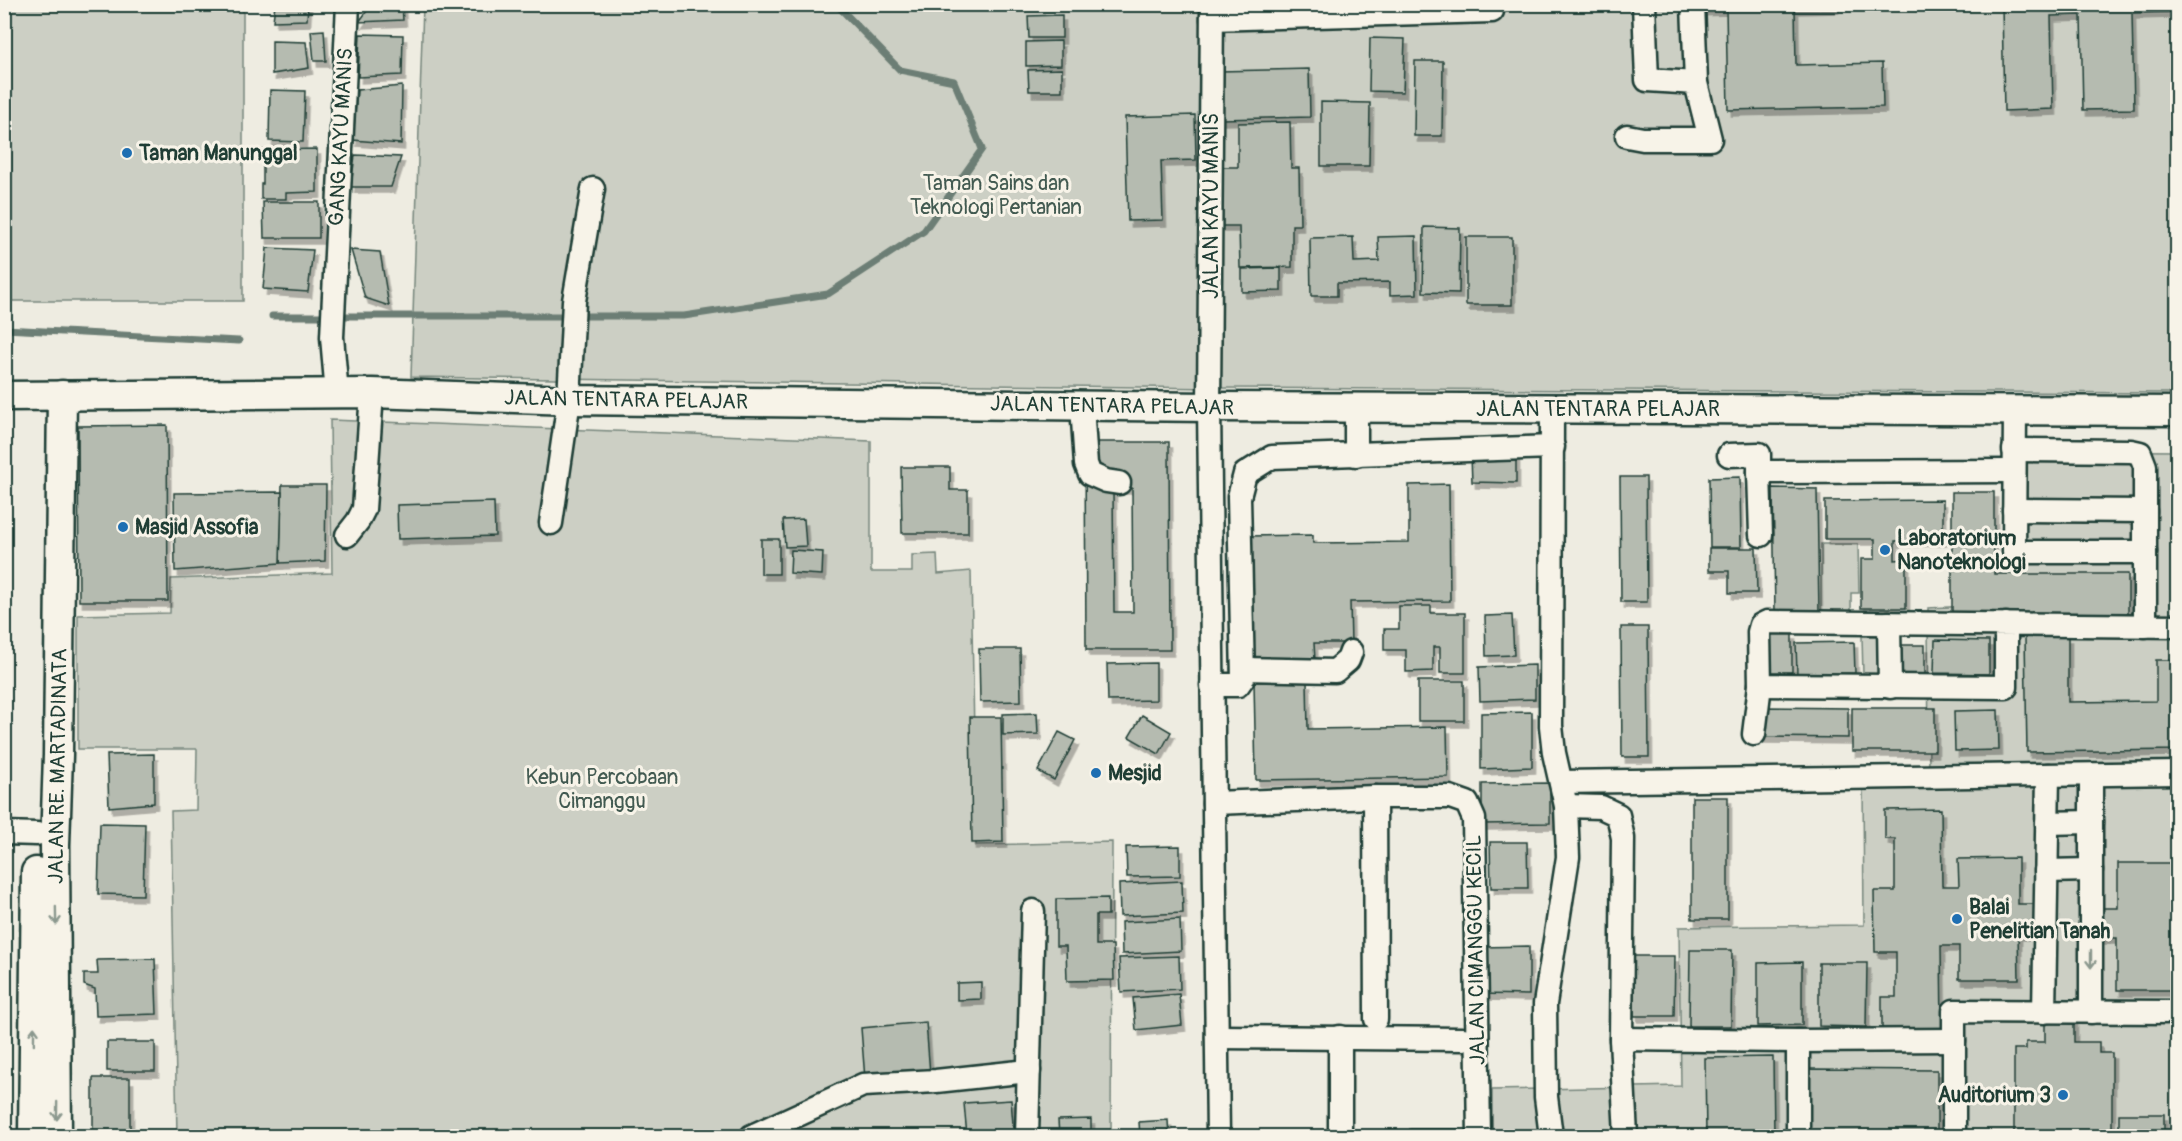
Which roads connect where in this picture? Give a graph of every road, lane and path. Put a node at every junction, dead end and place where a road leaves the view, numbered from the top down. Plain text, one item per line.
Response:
1 (348, 4) edge
2 (1644, 4) edge
3 (1693, 4) edge
4 (1394, 9) edge
5 (1492, 11) dead end
6 (1212, 12) edge
7 (1696, 83) junction
8 (1627, 136) dead end
9 (593, 189) dead end
10 (372, 393) junction
11 (337, 394) junction
12 (4, 396) edge
13 (54, 396) junction
14 (569, 400) junction
15 (1082, 406) junction
16 (1356, 406) junction
17 (1209, 407) junction
18 (1552, 409) junction
19 (2015, 411) junction
20 (2178, 411) edge
21 (1553, 447) junction
22 (1356, 455) junction
23 (1729, 455) dead end
24 (2014, 461) junction
25 (1760, 472) junction
26 (1119, 483) dead end
27 (2014, 510) junction
28 (2145, 511) junction
29 (551, 523) dead end
30 (347, 535) dead end
31 (1761, 535) dead end
32 (2145, 552) junction
33 (51, 606) junction
34 (1889, 623) junction
35 (2006, 624) junction
36 (2145, 626) junction
37 (2178, 626) edge
38 (1351, 652) dead end
39 (1243, 669) junction
40 (1212, 685) junction
41 (1760, 685) junction
42 (1890, 687) junction
43 (1754, 734) dead end
44 (2178, 773) edge
45 (2091, 774) junction
46 (2048, 775) junction
47 (1561, 782) junction
48 (1375, 797) junction
49 (1214, 803) junction
50 (1566, 806) junction
51 (2091, 822) junction
52 (2047, 823) junction
53 (4, 833) edge
54 (37, 834) junction
55 (2091, 870) junction
56 (2046, 871) junction
57 (1033, 911) dead end
58 (2044, 1012) junction
59 (2091, 1012) junction
60 (2178, 1012) edge
61 (1376, 1019) dead end
62 (1217, 1037) junction
63 (1341, 1037) junction
64 (1463, 1039) dead end
65 (1621, 1039) junction
66 (1954, 1040) junction
67 (1798, 1041) junction
68 (1029, 1071) junction
69 (33, 1137) edge
70 (57, 1137) edge
71 (752, 1137) edge
72 (1027, 1137) edge
73 (1218, 1137) edge
74 (1340, 1137) edge
75 (1479, 1137) edge
76 (1551, 1137) edge
77 (1626, 1137) edge
78 (1798, 1137) edge
79 (1954, 1137) edge

1 - 11 street, GANG KAYU MANIS
2 - 7 street
3 - 7 street
4 - 5 street
4 - 6 street
6 - 17 street, JALAN KAYU MANIS
7 - 8 street
9 - 14 street
10 - 11 main road, JALAN TENTARA PELAJAR
10 - 14 main road, JALAN TENTARA PELAJAR
10 - 30 street
11 - 13 main road, JALAN TENTARA PELAJAR
12 - 13 main road, JALAN TENTARA PELAJAR
13 - 33 main road, JALAN RE. MARTADINATA
14 - 15 main road, JALAN TENTARA PELAJAR
14 - 29 street
15 - 17 main road, JALAN TENTARA PELAJAR
15 - 26 street
16 - 17 main road, JALAN TENTARA PELAJAR
16 - 18 main road, JALAN TENTARA PELAJAR
16 - 22 street
17 - 40 street
18 - 19 main road, JALAN TENTARA PELAJAR
18 - 21 street
19 - 20 main road, JALAN TENTARA PELAJAR
19 - 24 street
21 - 22 street
21 - 47 street
22 - 39 street
23 - 25 street
24 - 25 street
24 - 27 street
24 - 28 street
25 - 31 street
27 - 28 street
27 - 32 street
28 - 32 street
32 - 36 street
33 - 54 main road, JALAN RE. MARTADINATA
33 -> 70 main road, JALAN RE. MARTADINATA
34 - 35 street
34 - 41 street
34 - 42 street
35 - 36 street
35 - 42 street
36 - 37 street
38 - 39 street
39 - 40 street
40 - 49 street
41 - 42 street
41 - 43 street
44 - 45 street
45 - 46 street
45 - 51 street
46 - 47 street
46 - 52 street
47 - 50 street
48 - 49 street, JALAN CIMANGGU KECIL
48 - 61 street
48 - 75 street, JALAN CIMANGGU KECIL
49 - 62 street
50 - 65 street
50 - 76 street
51 - 52 street
51 - 55 street
52 - 56 street
53 - 54 street
69 -> 54 main road, JALAN RE. MARTADINATA
55 - 56 street
55 -> 59 street
56 - 58 street
57 - 68 street
58 - 59 street
58 - 66 street
59 - 60 street
62 - 63 street
62 - 73 street
63 - 64 street
63 - 74 street
65 - 67 street
65 - 77 street
66 - 67 street
66 - 79 street
67 - 78 street
68 - 71 street
68 - 72 street

